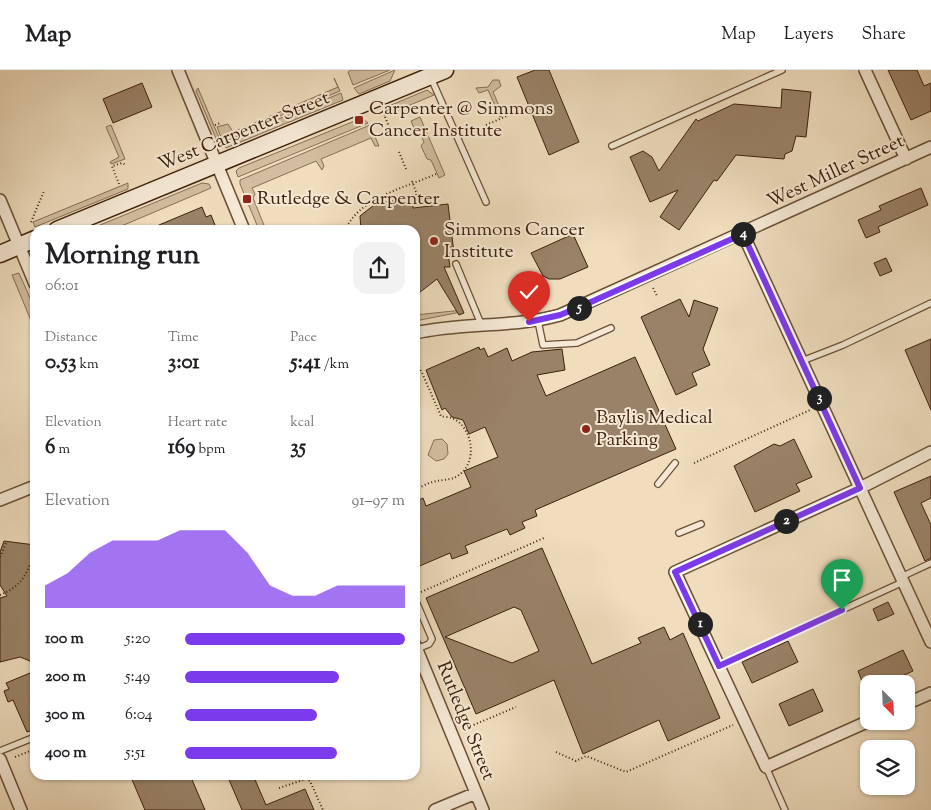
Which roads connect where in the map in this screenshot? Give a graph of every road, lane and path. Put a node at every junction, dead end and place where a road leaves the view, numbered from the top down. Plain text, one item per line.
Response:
1 (178, 70) edge
2 (782, 70) edge
3 (865, 70) edge
4 (438, 73) edge
5 (518, 111) dead end
6 (385, 117) dead end
7 (220, 123) dead end
8 (215, 125) dead end
9 (486, 125) dead end
10 (394, 138) dead end
11 (612, 146) dead end
12 (931, 147) edge
13 (400, 152) dead end
14 (906, 159) junction
15 (126, 165) dead end
16 (218, 165) junction
17 (406, 169) dead end
18 (436, 174) dead end
19 (412, 183) junction
20 (119, 184) dead end
21 (44, 191) dead end
22 (0, 200) edge
23 (486, 202) dead end
24 (417, 207) dead end
25 (31, 222) dead end
26 (70, 225) edge
27 (242, 225) edge
28 (348, 225) edge
29 (743, 234) junction
30 (30, 241) edge
31 (19, 246) junction
32 (0, 254) edge
33 (456, 264) dead end
34 (30, 272) edge
35 (653, 288) dead end
36 (657, 296) dead end
37 (931, 303) edge
38 (538, 320) junction
39 (481, 324) junction
40 (611, 328) dead end
41 (420, 332) edge
42 (802, 361) junction
43 (420, 369) edge
44 (810, 410) dead end
45 (931, 452) edge
46 (675, 463) dead end
47 (694, 463) dead end
48 (658, 484) dead end
49 (30, 488) edge
50 (420, 488) edge
51 (860, 488) junction
52 (0, 500) edge
53 (701, 524) dead end
54 (679, 533) dead end
55 (544, 538) dead end
56 (6, 543) dead end
57 (0, 557) edge
58 (931, 563) edge
59 (30, 564) edge
60 (902, 580) junction
61 (421, 592) dead end
62 (0, 596) edge
63 (420, 611) edge
64 (931, 642) edge
65 (420, 646) edge
66 (420, 657) edge
67 (719, 666) junction
68 (931, 693) edge
69 (915, 700) edge
70 (516, 707) dead end
71 (733, 725) dead end
72 (860, 725) edge
73 (464, 729) dead end
74 (30, 739) edge
75 (0, 751) edge
76 (30, 751) edge
77 (556, 752) dead end
78 (15, 757) dead end
79 (0, 759) edge
80 (766, 767) junction
81 (303, 780) edge
82 (308, 780) edge
83 (279, 788) dead end
84 (476, 793) junction
85 (21, 810) edge
86 (323, 810) edge
87 (435, 810) edge
88 (483, 810) edge
89 (785, 810) edge

1 - 16 street
2 - 11 lane
3 - 14 street
4 - 16 street, West Carpenter Street
4 - 23 lane
5 - 9 path
6 - 10 path
7 - 8 path
12 - 14 street, West Miller Street
13 - 17 path
14 - 29 street, West Miller Street
15 - 20 path
16 - 26 street, West Carpenter Street
16 - 27 street
18 - 19 path
19 - 24 path
19 - 28 path
21 - 25 path
22 - 31 street
29 - 38 street, West Miller Street
29 - 42 street
30 - 31 street
31 - 32 street
31 - 34 street
33 - 39 lane
35 - 36 path
37 - 42 lane
38 - 39 street, West Miller Street
38 - 40 lane
39 - 41 street, West Miller Street
42 - 51 street
43 - 50 path
44 - 47 path
45 - 51 street
46 - 48 lane
49 - 52 street
51 - 60 street
51 - 67 street
53 - 54 lane
55 - 61 path
56 - 57 path
58 - 60 lane
59 - 62 path
60 - 64 street
60 - 67 lane
63 - 65 lane
66 - 84 street, Rutledge Street
67 - 80 street
68 - 69 street
70 - 73 path
71 - 77 path
72 - 80 street
74 - 75 lane
76 - 78 path
79 - 85 street
80 - 89 lane
81 - 83 path
82 - 86 path
84 - 87 street
84 - 88 street, Rutledge Street

